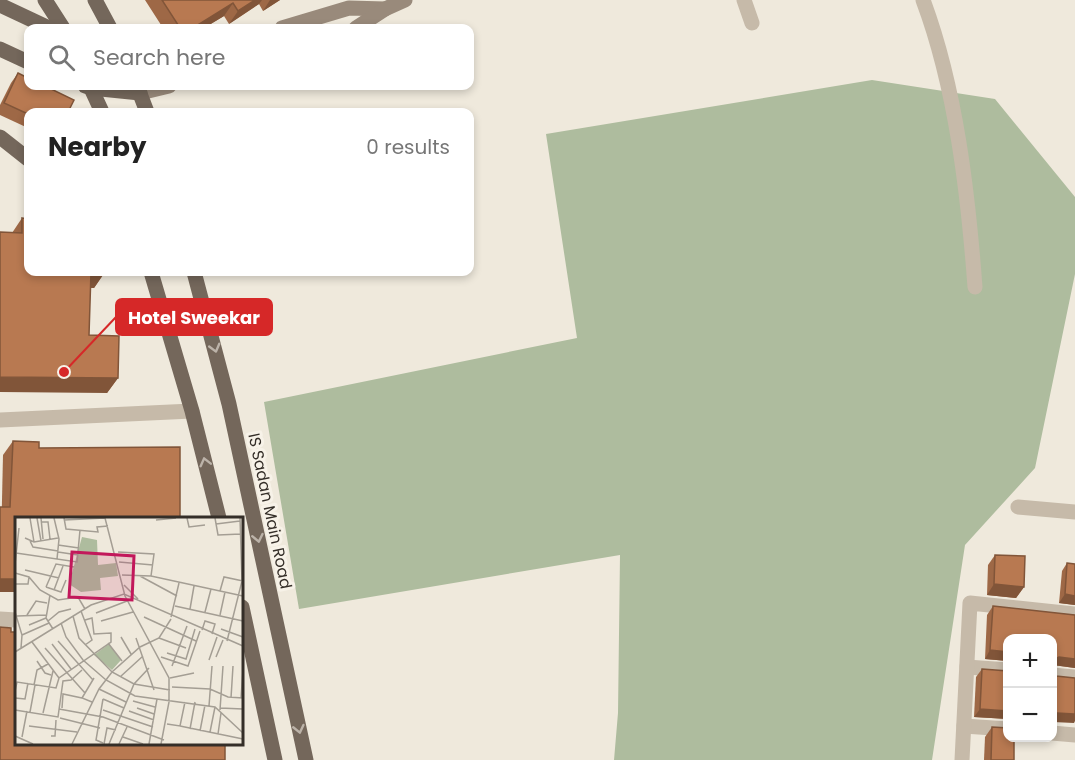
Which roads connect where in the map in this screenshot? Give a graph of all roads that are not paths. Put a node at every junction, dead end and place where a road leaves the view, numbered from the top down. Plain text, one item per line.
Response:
1 (45, 0) edge
2 (95, 0) edge
3 (405, 0) edge
4 (744, 0) edge
5 (923, 0) edge
6 (0, 5) edge
7 (385, 9) junction
8 (752, 23) dead end
9 (40, 24) edge
10 (60, 24) edge
11 (108, 24) edge
12 (295, 24) edge
13 (362, 24) edge
14 (0, 50) edge
15 (24, 60) edge
16 (91, 90) edge
17 (139, 90) edge
18 (100, 108) edge
19 (146, 108) edge
20 (0, 137) edge
21 (24, 156) edge
22 (152, 276) edge
23 (195, 276) edge
24 (975, 287) dead end
25 (192, 411) junction
26 (0, 420) edge
27 (1018, 507) dead end
28 (1075, 512) edge
29 (218, 517) edge
30 (1075, 614) edge
31 (0, 619) edge
32 (15, 620) edge
33 (244, 628) edge
34 (967, 666) junction
35 (1003, 670) edge
36 (1057, 675) edge
37 (1075, 677) edge
38 (964, 726) junction
39 (1003, 729) edge
40 (1057, 733) edge
41 (1075, 735) edge
42 (275, 760) edge
43 (306, 760) edge
44 (962, 760) edge

1 - 10 main road
2 - 11 main road
3 - 7 main road
4 - 8 street
5 - 24 street
6 - 9 main road
7 - 12 main road
7 - 13 main road
14 - 15 main road
16 - 18 main road
17 - 19 main road
20 - 21 main road
22 - 25 main road
23 -> 43 main road, IS Sadan Main Road
25 - 26 street
29 -> 25 main road
27 - 28 street
30 - 34 street
31 - 32 street
33 - 42 main road
34 - 35 street
34 - 38 street
36 - 37 street
38 - 39 street
38 - 44 street
40 - 41 street

